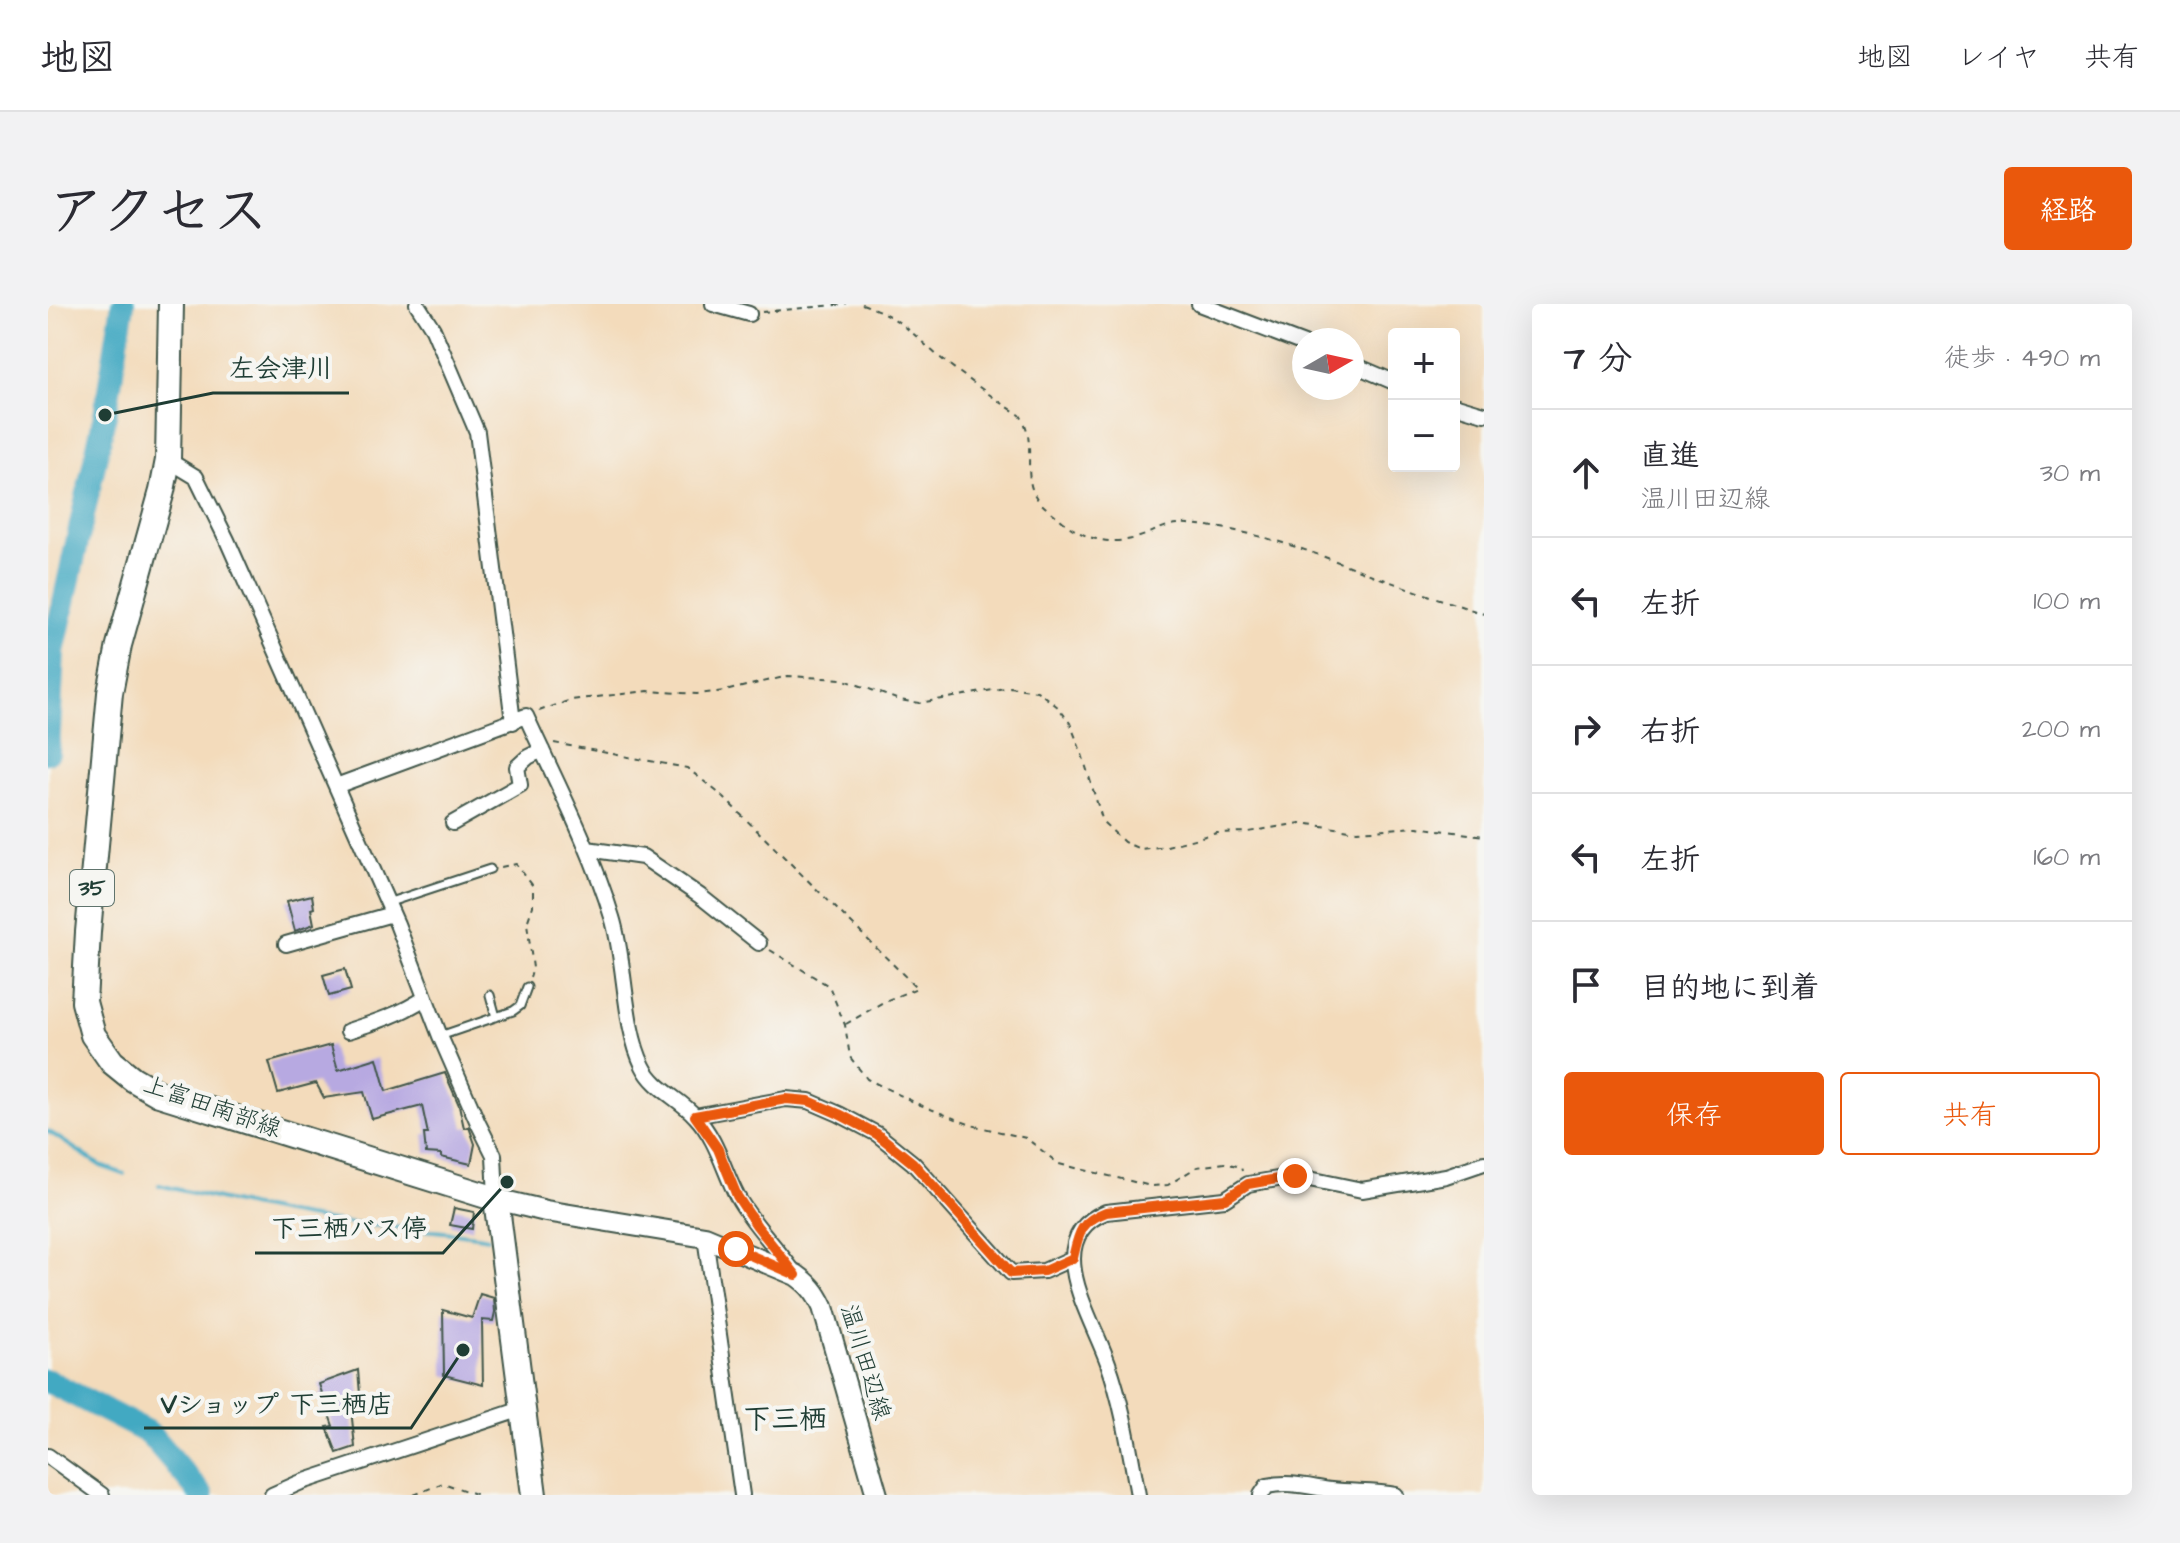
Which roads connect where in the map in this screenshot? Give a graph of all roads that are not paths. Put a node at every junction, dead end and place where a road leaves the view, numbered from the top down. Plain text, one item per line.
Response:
1 (171, 304) edge
2 (417, 304) edge
3 (713, 304) edge
4 (1199, 304) edge
5 (749, 314) road end
6 (1292, 339) edge
7 (1364, 369) edge
8 (1388, 379) edge
9 (1460, 407) edge
10 (1484, 414) edge
11 (168, 460) junction
12 (520, 719) junction
13 (540, 745) junction
14 (336, 786) junction
15 (453, 823) dead end
16 (587, 849) junction
17 (490, 869) road end
18 (389, 909) junction
19 (759, 943) road end
20 (286, 944) dead end
21 (527, 987) road end
22 (490, 995) dead end
23 (425, 998) junction
24 (496, 1017) junction
25 (348, 1031) dead end
26 (440, 1036) junction
27 (695, 1116) junction
28 (1484, 1163) edge
29 (496, 1199) junction
30 (705, 1237) junction
31 (1073, 1258) junction
32 (796, 1275) junction
33 (522, 1409) junction
34 (48, 1456) edge
35 (102, 1495) edge
36 (272, 1495) edge
37 (534, 1495) edge
38 (742, 1495) edge
39 (877, 1495) edge
40 (1138, 1495) edge
41 (1261, 1495) edge
42 (1396, 1495) edge

1 - 11 main road, 上富田南部線 / 35
2 - 12 street
3 - 5 street
4 - 6 street
7 - 8 street
9 - 10 street
11 - 14 street
11 - 29 main road, 上富田南部線 / 35
12 - 13 street
12 - 14 street
13 - 15 street
13 - 16 street
14 - 18 street
16 - 19 street
16 - 27 street
17 - 18 lane
18 - 20 street
18 - 23 street
21 - 24 lane
22 - 24 lane
23 - 25 street
23 - 26 street
24 - 26 lane
26 - 29 street
27 - 31 street
27 - 32 street
28 - 31 street
29 - 30 main road, 温川田辺線
29 - 33 main road
30 - 32 main road, 温川田辺線
30 - 38 street
31 - 40 street
32 - 39 main road, 温川田辺線
33 - 36 street
33 - 37 main road
34 - 35 street
41 - 42 street

